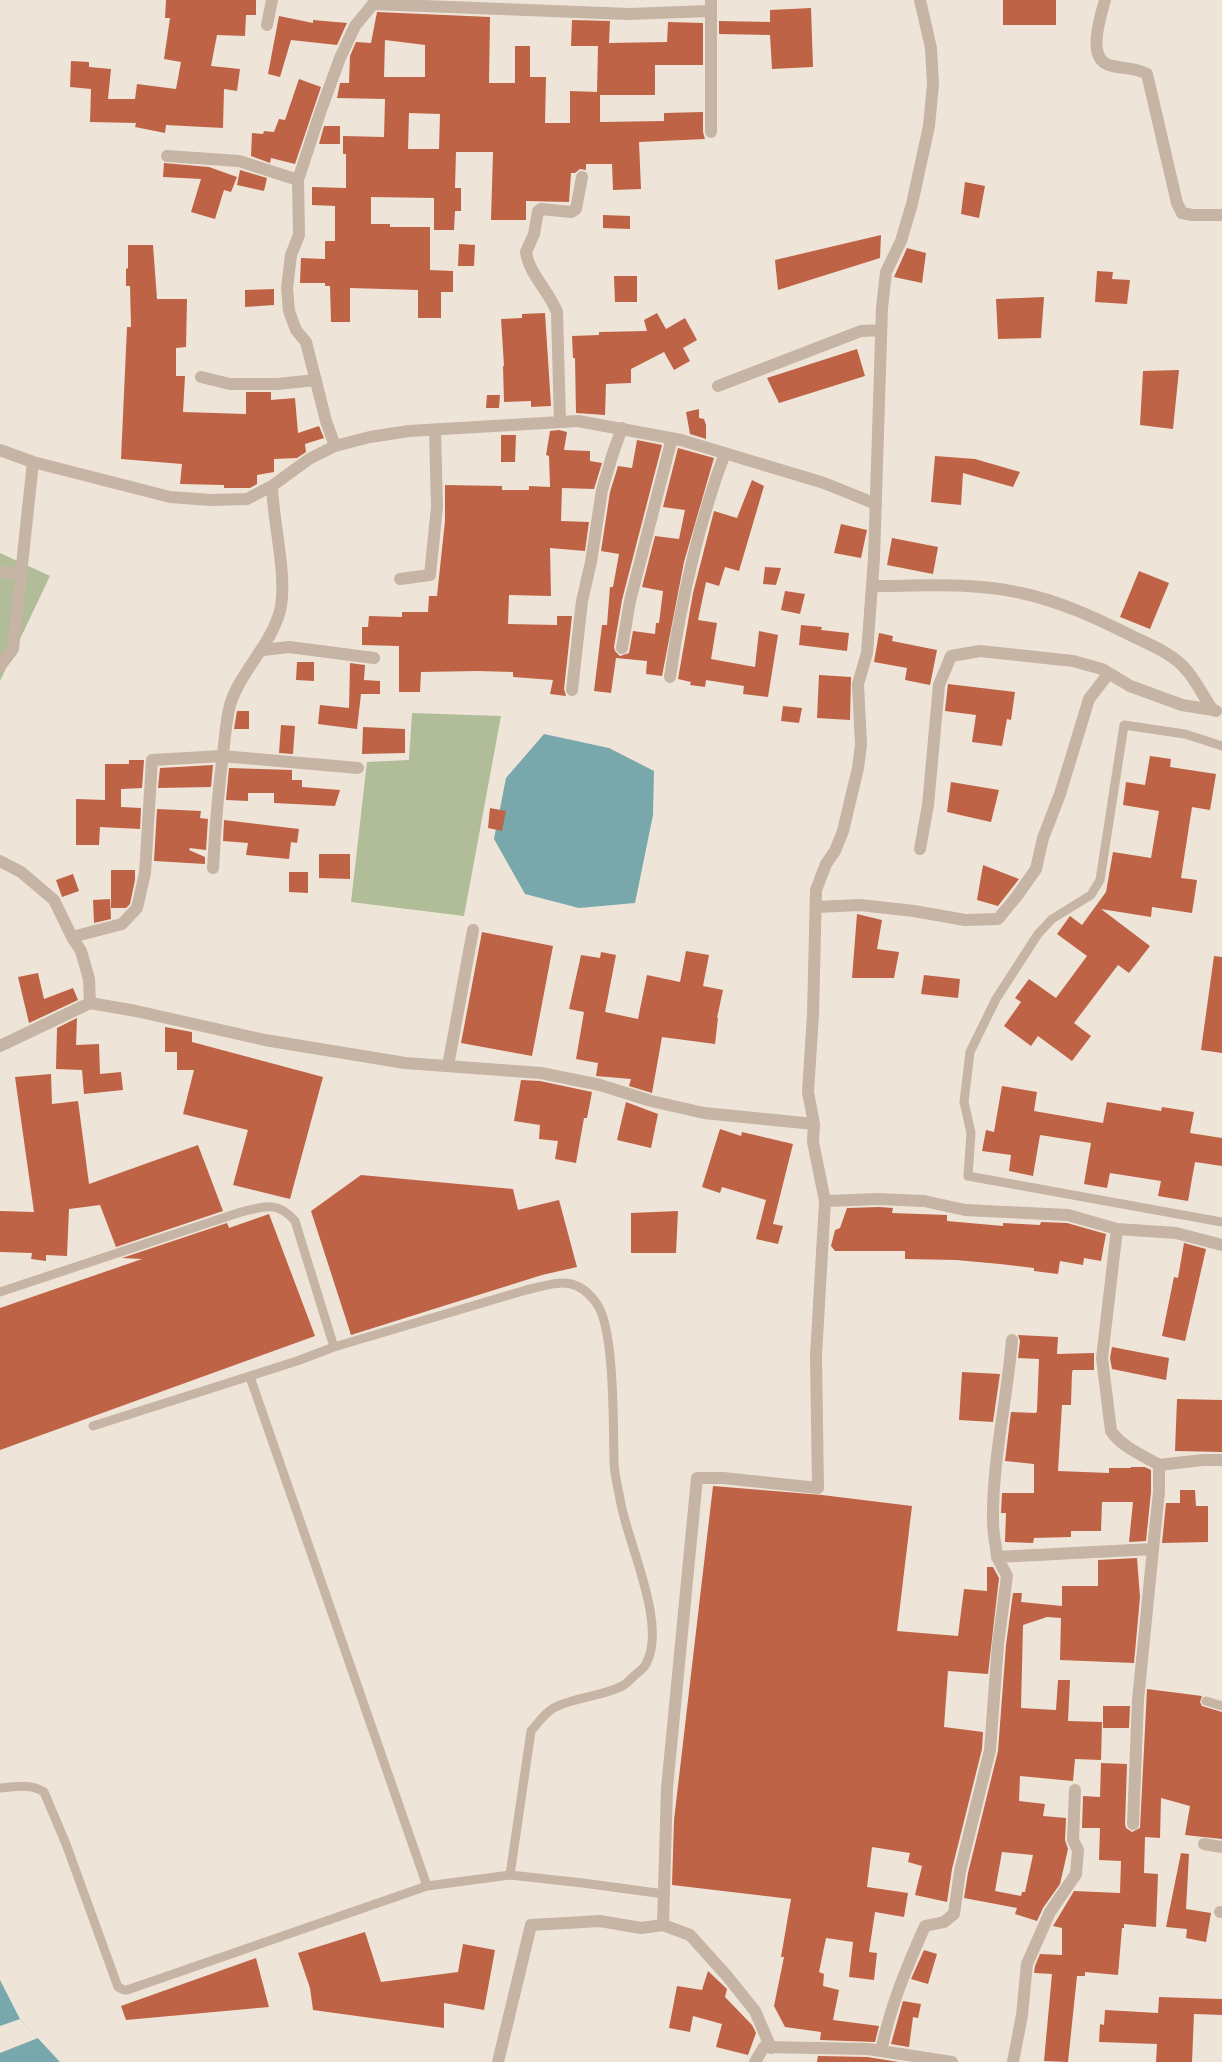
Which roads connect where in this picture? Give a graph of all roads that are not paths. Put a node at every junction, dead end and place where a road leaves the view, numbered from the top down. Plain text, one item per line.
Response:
1 (272, 0) edge
2 (920, 0) edge
3 (1105, 0) edge
4 (373, 2) edge
5 (711, 6) edge
6 (267, 25) dead end
7 (711, 132) dead end
8 (167, 156) dead end
9 (582, 177) dead end
10 (298, 180) junction
11 (1222, 215) edge
12 (881, 330) junction
13 (200, 377) dead end
14 (316, 380) junction
15 (718, 386) dead end
16 (560, 422) junction
17 (622, 428) junction
18 (435, 431) junction
19 (672, 438) junction
20 (335, 446) junction
21 (0, 450) edge
22 (725, 453) junction
23 (33, 462) junction
24 (272, 486) junction
25 (876, 504) junction
26 (0, 572) edge
27 (22, 574) junction
28 (400, 579) dead end
29 (872, 586) junction
30 (622, 648) dead end
31 (263, 650) junction
32 (374, 658) dead end
33 (0, 666) edge
34 (1109, 673) junction
35 (670, 677) dead end
36 (572, 690) dead end
37 (1218, 711) edge
38 (1222, 746) edge
39 (222, 756) junction
40 (358, 768) dead end
41 (920, 849) dead end
42 (0, 861) edge
43 (213, 868) dead end
44 (817, 908) junction
45 (473, 930) dead end
46 (72, 937) junction
47 (90, 1003) junction
48 (0, 1046) edge
49 (448, 1066) junction
50 (814, 1124) junction
51 (825, 1201) junction
52 (1222, 1222) edge
53 (1117, 1229) junction
54 (1222, 1245) edge
55 (0, 1292) edge
56 (1012, 1340) dead end
57 (334, 1347) junction
58 (250, 1377) junction
59 (93, 1426) dead end
60 (1222, 1460) edge
61 (1159, 1465) junction
62 (1152, 1549) junction
63 (997, 1557) junction
64 (1206, 1702) dead end
65 (1222, 1706) edge
66 (0, 1788) edge
67 (1075, 1790) dead end
68 (1133, 1824) dead end
69 (1204, 1844) dead end
70 (1222, 1847) edge
71 (510, 1875) junction
72 (427, 1886) junction
73 (664, 1894) junction
74 (664, 1925) junction
75 (771, 2048) junction
76 (881, 2051) junction
77 (498, 2062) edge
78 (755, 2062) edge
79 (952, 2062) edge
80 (1013, 2062) edge

1 - 6 street
2 - 12 street
3 - 11 street
4 - 5 street
4 - 10 street
5 - 7 street
8 - 10 street
9 - 16 street
10 - 14 street
12 - 15 street
12 - 25 street
13 - 14 street
14 - 20 street
16 - 17 street
16 - 18 street
17 - 19 street
17 - 36 street
18 - 20 street
18 - 28 street
19 - 22 street
19 - 30 street
20 - 24 street
21 - 23 street
22 - 25 street
22 - 35 street
23 - 24 street
23 - 27 street
24 - 31 street
25 - 29 street
26 - 27 street
27 - 33 street
29 - 37 street
29 - 44 street
31 - 32 street
31 - 39 street
34 - 37 street
34 - 41 street
34 - 44 street
38 - 52 lane
39 - 40 street
39 - 43 street
39 - 46 street
42 - 46 street
44 - 50 street
45 - 49 street
46 - 47 street
47 - 48 street
47 - 49 street
49 - 50 street
50 - 51 street
51 - 53 street
51 - 73 street
53 - 54 street
53 - 61 street
55 - 57 lane
56 - 63 street
57 - 58 lane
57 - 71 lane
58 - 59 lane
58 - 72 lane
60 - 61 street
61 - 62 street
62 - 63 street
62 - 68 street
63 - 76 street
64 - 65 lane
66 - 72 lane
67 - 80 street
69 - 70 street
71 - 72 lane
71 - 73 lane
73 - 74 street
74 - 75 street
74 - 77 street
75 - 76 street
75 - 78 street
76 - 79 street

